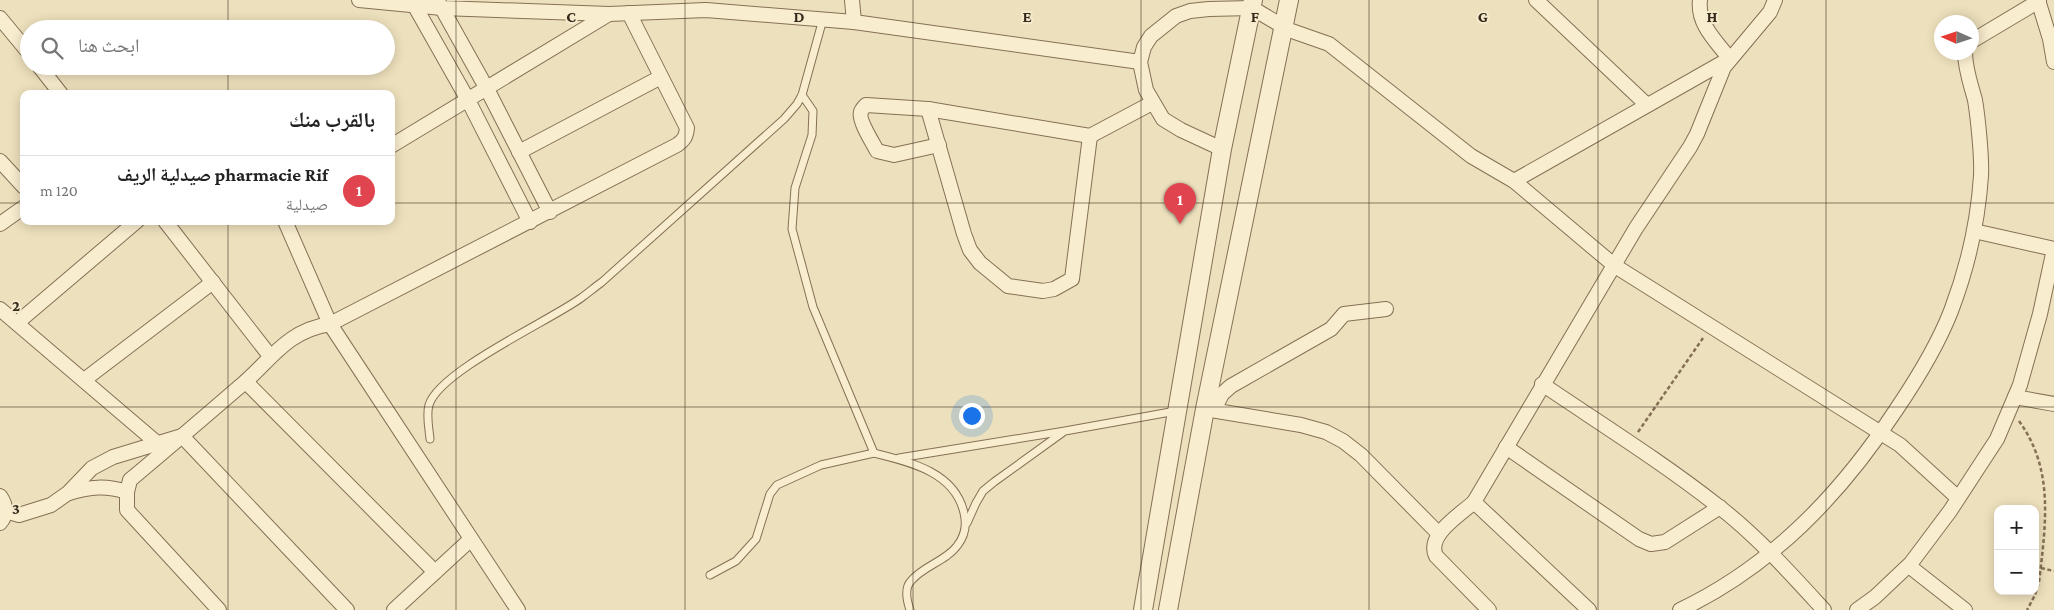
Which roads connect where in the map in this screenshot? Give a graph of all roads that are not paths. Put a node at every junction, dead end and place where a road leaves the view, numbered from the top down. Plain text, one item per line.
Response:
1 (359, 0) edge
2 (852, 0) edge
3 (1289, 0) edge
4 (1536, 0) edge
5 (1700, 0) edge
6 (1775, 0) edge
7 (2039, 1) edge
8 (414, 3) edge
9 (440, 4) edge
10 (1252, 4) edge
11 (705, 5) edge
12 (629, 13) junction
13 (609, 14) junction
14 (0, 18) edge
15 (823, 20) junction
16 (854, 22) junction
17 (1284, 26) junction
18 (1979, 36) edge
19 (20, 42) edge
20 (1729, 58) junction
21 (1965, 60) edge
22 (1140, 62) junction
23 (2054, 62) edge
24 (46, 75) edge
25 (661, 77) junction
26 (487, 89) junction
27 (59, 90) edge
28 (802, 94) junction
29 (468, 100) junction
30 (1152, 103) junction
31 (1647, 105) junction
32 (928, 109) junction
33 (1090, 136) junction
34 (395, 144) edge
35 (939, 146) junction
36 (1222, 149) junction
37 (519, 152) junction
38 (0, 160) edge
39 (1514, 181) junction
40 (20, 182) edge
41 (20, 210) edge
42 (550, 212) junction
43 (530, 222) junction
44 (0, 224) edge
45 (132, 225) edge
46 (168, 225) edge
47 (287, 225) edge
48 (1974, 231) junction
49 (2054, 249) edge
50 (1615, 266) junction
51 (213, 282) junction
52 (0, 309) edge
53 (1386, 309) dead end
54 (18, 323) junction
55 (330, 324) junction
56 (270, 356) junction
57 (84, 380) junction
58 (246, 382) junction
59 (1542, 384) junction
60 (2015, 397) junction
61 (2054, 404) edge
62 (1209, 410) junction
63 (1177, 411) junction
64 (1065, 431) junction
65 (1881, 434) junction
66 (182, 436) junction
67 (430, 439) dead end
68 (157, 443) junction
69 (1506, 447) junction
70 (874, 453) junction
71 (896, 458) junction
72 (127, 492) junction
73 (68, 493) junction
74 (0, 496) edge
75 (1958, 498) junction
76 (1474, 502) junction
77 (1720, 507) junction
78 (3, 517) edge
79 (966, 524) junction
80 (1439, 534) junction
81 (471, 539) junction
82 (1770, 553) junction
83 (1909, 566) junction
84 (435, 572) junction
85 (710, 575) dead end
86 (219, 610) edge
87 (347, 610) edge
88 (394, 610) edge
89 (518, 610) edge
90 (910, 610) edge
91 (1143, 610) edge
92 (1168, 610) edge
93 (1489, 610) edge
94 (1589, 610) edge
95 (1680, 610) edge
96 (1824, 610) edge
97 (1857, 610) edge
98 (1965, 610) edge

1 - 8 street
2 - 16 street
3 - 17 street
4 - 31 street
5 - 20 street
6 - 20 street
7 - 18 street
7 - 23 street
8 - 9 street
8 - 29 street
9 - 13 street
9 - 26 street
10 - 17 street
10 - 22 street
10 - 36 street
11 - 12 street
11 - 15 street
12 - 13 street
12 - 25 street
13 - 26 street
14 - 19 street
15 - 16 street
15 - 28 lane
16 - 22 street
17 - 39 street
17 - 62 street
20 - 31 street
20 - 50 street
21 - 48 street
22 - 30 street
24 - 27 street
25 - 37 street
25 - 42 street
26 - 29 street
26 - 37 street
28 - 67 lane
28 - 70 lane
29 - 34 street
29 - 43 street
30 - 33 street
30 - 36 street
31 - 39 street
32 - 33 street
32 - 35 street
32 - 35 street
33 - 35 street
36 - 63 street
37 - 42 street
38 - 40 street
39 - 50 street
41 - 44 street
42 - 43 street
43 - 55 street
45 - 54 street
46 - 51 street
47 - 55 street
48 - 49 street
48 - 65 street
49 - 60 street
50 - 59 street
50 - 65 street
51 - 56 street
51 - 57 street
52 - 54 street
53 - 62 street
54 - 57 street
55 - 56 street
55 - 81 street
56 - 58 street
57 - 68 street
58 - 66 street
58 - 84 street
59 - 69 street
59 - 77 street
60 - 61 street
60 - 75 street
62 - 80 street
62 - 92 street
63 - 64 lane
63 - 91 street
64 - 71 lane
64 - 79 lane
65 - 75 street
65 - 82 street
66 - 68 street
66 - 72 street
66 - 87 street
68 - 73 street
69 - 76 street
69 - 77 street
70 - 71 lane
70 - 85 lane
71 - 79 lane
72 - 73 street
72 - 86 street
73 - 78 street
74 - 78 street
75 - 83 street
76 - 80 street
76 - 94 street
77 - 82 street
79 - 90 lane
80 - 93 street
81 - 84 street
81 - 89 street
82 - 95 street
82 - 96 street
83 - 97 street
83 - 98 street
84 - 88 street

